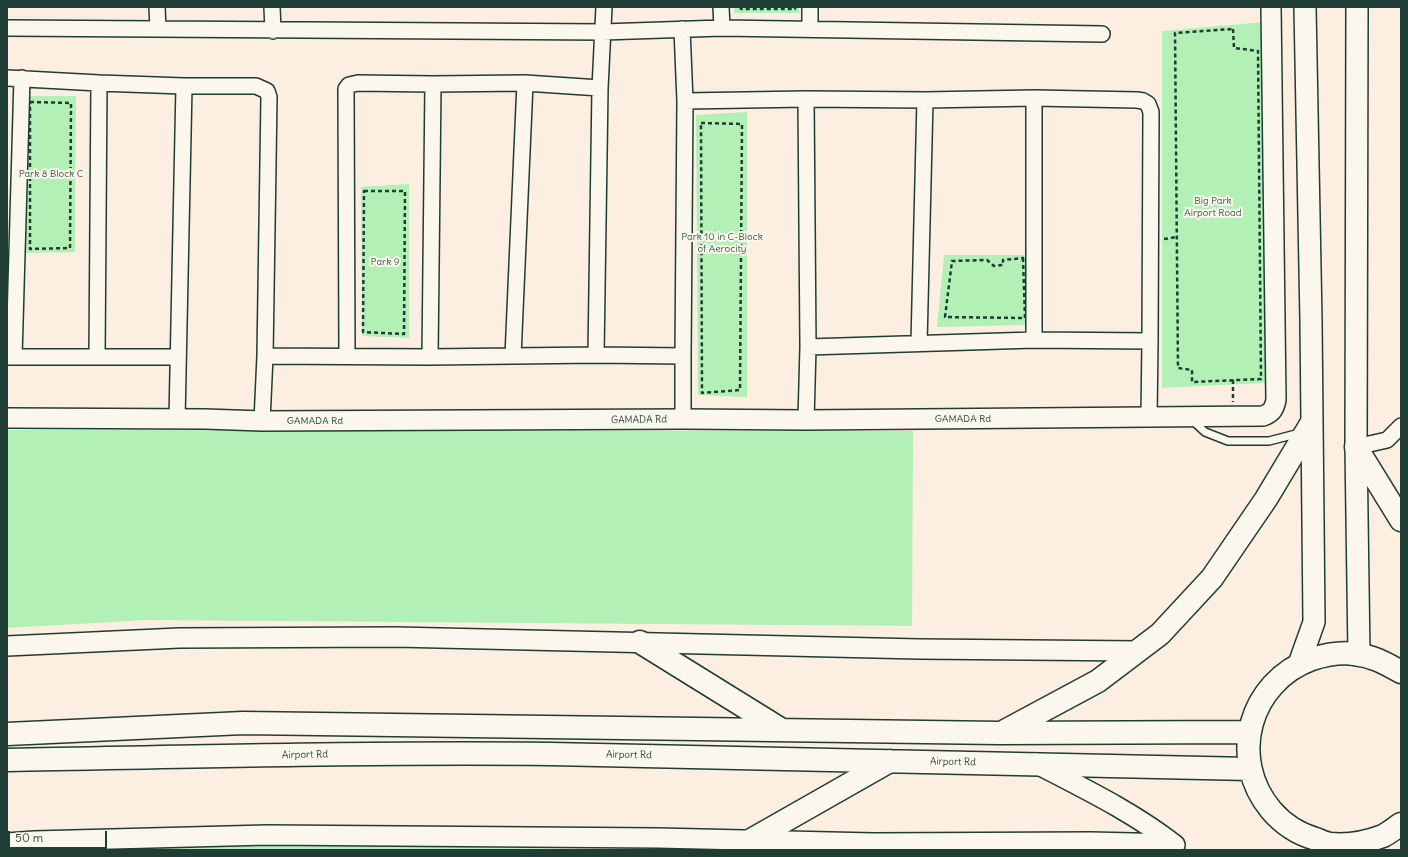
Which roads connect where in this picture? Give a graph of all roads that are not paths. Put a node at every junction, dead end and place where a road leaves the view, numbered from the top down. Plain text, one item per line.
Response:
1 (157, 7) edge
2 (272, 7) edge
3 (604, 7) edge
4 (722, 7) edge
5 (810, 7) edge
6 (1271, 7) edge
7 (1305, 7) edge
8 (1357, 7) edge
9 (7, 28) edge
10 (722, 28) junction
11 (158, 29) junction
12 (682, 29) junction
13 (810, 29) junction
14 (273, 31) junction
15 (603, 32) junction
16 (1102, 34) dead end
17 (7, 78) edge
18 (22, 78) junction
19 (99, 83) junction
20 (525, 83) junction
21 (433, 84) junction
22 (184, 86) junction
23 (600, 88) junction
24 (1034, 98) junction
25 (806, 99) junction
26 (925, 100) junction
27 (685, 102) junction
28 (1034, 340) junction
29 (1150, 342) junction
30 (919, 343) junction
31 (808, 346) junction
32 (596, 355) junction
33 (265, 356) junction
34 (347, 356) junction
35 (513, 356) junction
36 (683, 356) junction
37 (10, 357) edge
38 (97, 357) junction
39 (178, 357) junction
40 (430, 357) junction
41 (7, 418) edge
42 (1149, 418) junction
43 (1189, 418) junction
44 (177, 419) junction
45 (683, 419) junction
46 (806, 420) junction
47 (262, 421) junction
48 (1311, 424) junction
49 (1401, 426) edge
50 (1356, 447) junction
51 (1401, 520) edge
52 (640, 642) junction
53 (7, 646) edge
54 (1138, 651) junction
55 (1359, 655) junction
56 (1299, 664) junction
57 (1401, 672) edge
58 (782, 730) junction
59 (1250, 732) junction
60 (1000, 733) junction
61 (7, 734) edge
62 (7, 760) edge
63 (891, 760) junction
64 (1034, 763) junction
65 (1250, 769) junction
66 (1401, 824) edge
67 (750, 840) junction
68 (7, 843) edge
69 (31, 845) edge
70 (1320, 845) edge
71 (1178, 847) edge
72 (1357, 847) edge

1 - 11 street
2 - 14 street
3 - 15 street
4 - 10 street
5 - 13 street
6 - 43 street, GAMADA Rd
7 - 48 main road
8 - 50 main road
9 - 11 street
10 - 12 street
10 - 13 street
11 - 14 street
12 - 15 street
12 - 27 street
13 - 16 street
14 - 15 street
15 - 23 street
17 - 18 street
18 - 19 street
18 - 37 street
19 - 22 street
19 - 38 street
20 - 21 street
20 - 23 street
20 - 35 street
21 - 34 street
21 - 40 street
22 - 33 street
22 - 39 street
23 - 32 street
24 - 26 street
24 - 28 street
24 - 29 street
25 - 26 street
25 - 27 street
25 - 31 street
26 - 30 street
27 - 36 street
28 - 29 street
28 - 30 street
29 - 42 street
30 - 31 street
31 - 46 street
32 - 35 street
32 - 36 street
33 - 34 street
33 - 47 street
34 - 40 street
35 - 40 street
36 - 45 street
37 - 38 street
38 - 39 street
39 - 44 street
41 - 44 street, GAMADA Rd
42 - 43 street, GAMADA Rd
42 - 46 street, GAMADA Rd
43 - 48 lane
44 - 47 street, GAMADA Rd
45 - 46 street, GAMADA Rd
45 - 47 street, GAMADA Rd
48 - 54 main road
48 - 56 main road
49 - 50 street
50 - 51 main road
50 - 55 main road
52 - 53 street
52 - 54 street
52 - 58 main road
54 - 60 main road
55 - 56 main road
55 - 57 main road
56 - 59 main road
58 - 60 main road
58 - 61 main road
59 - 60 main road
59 - 65 main road
62 - 63 main road, Airport Rd
63 - 64 main road, Airport Rd
63 - 67 main road
64 - 65 main road, Airport Rd
64 - 71 street
65 - 70 main road
66 - 72 main road
67 - 69 street
67 - 71 street
68 - 69 street
70 - 72 main road

